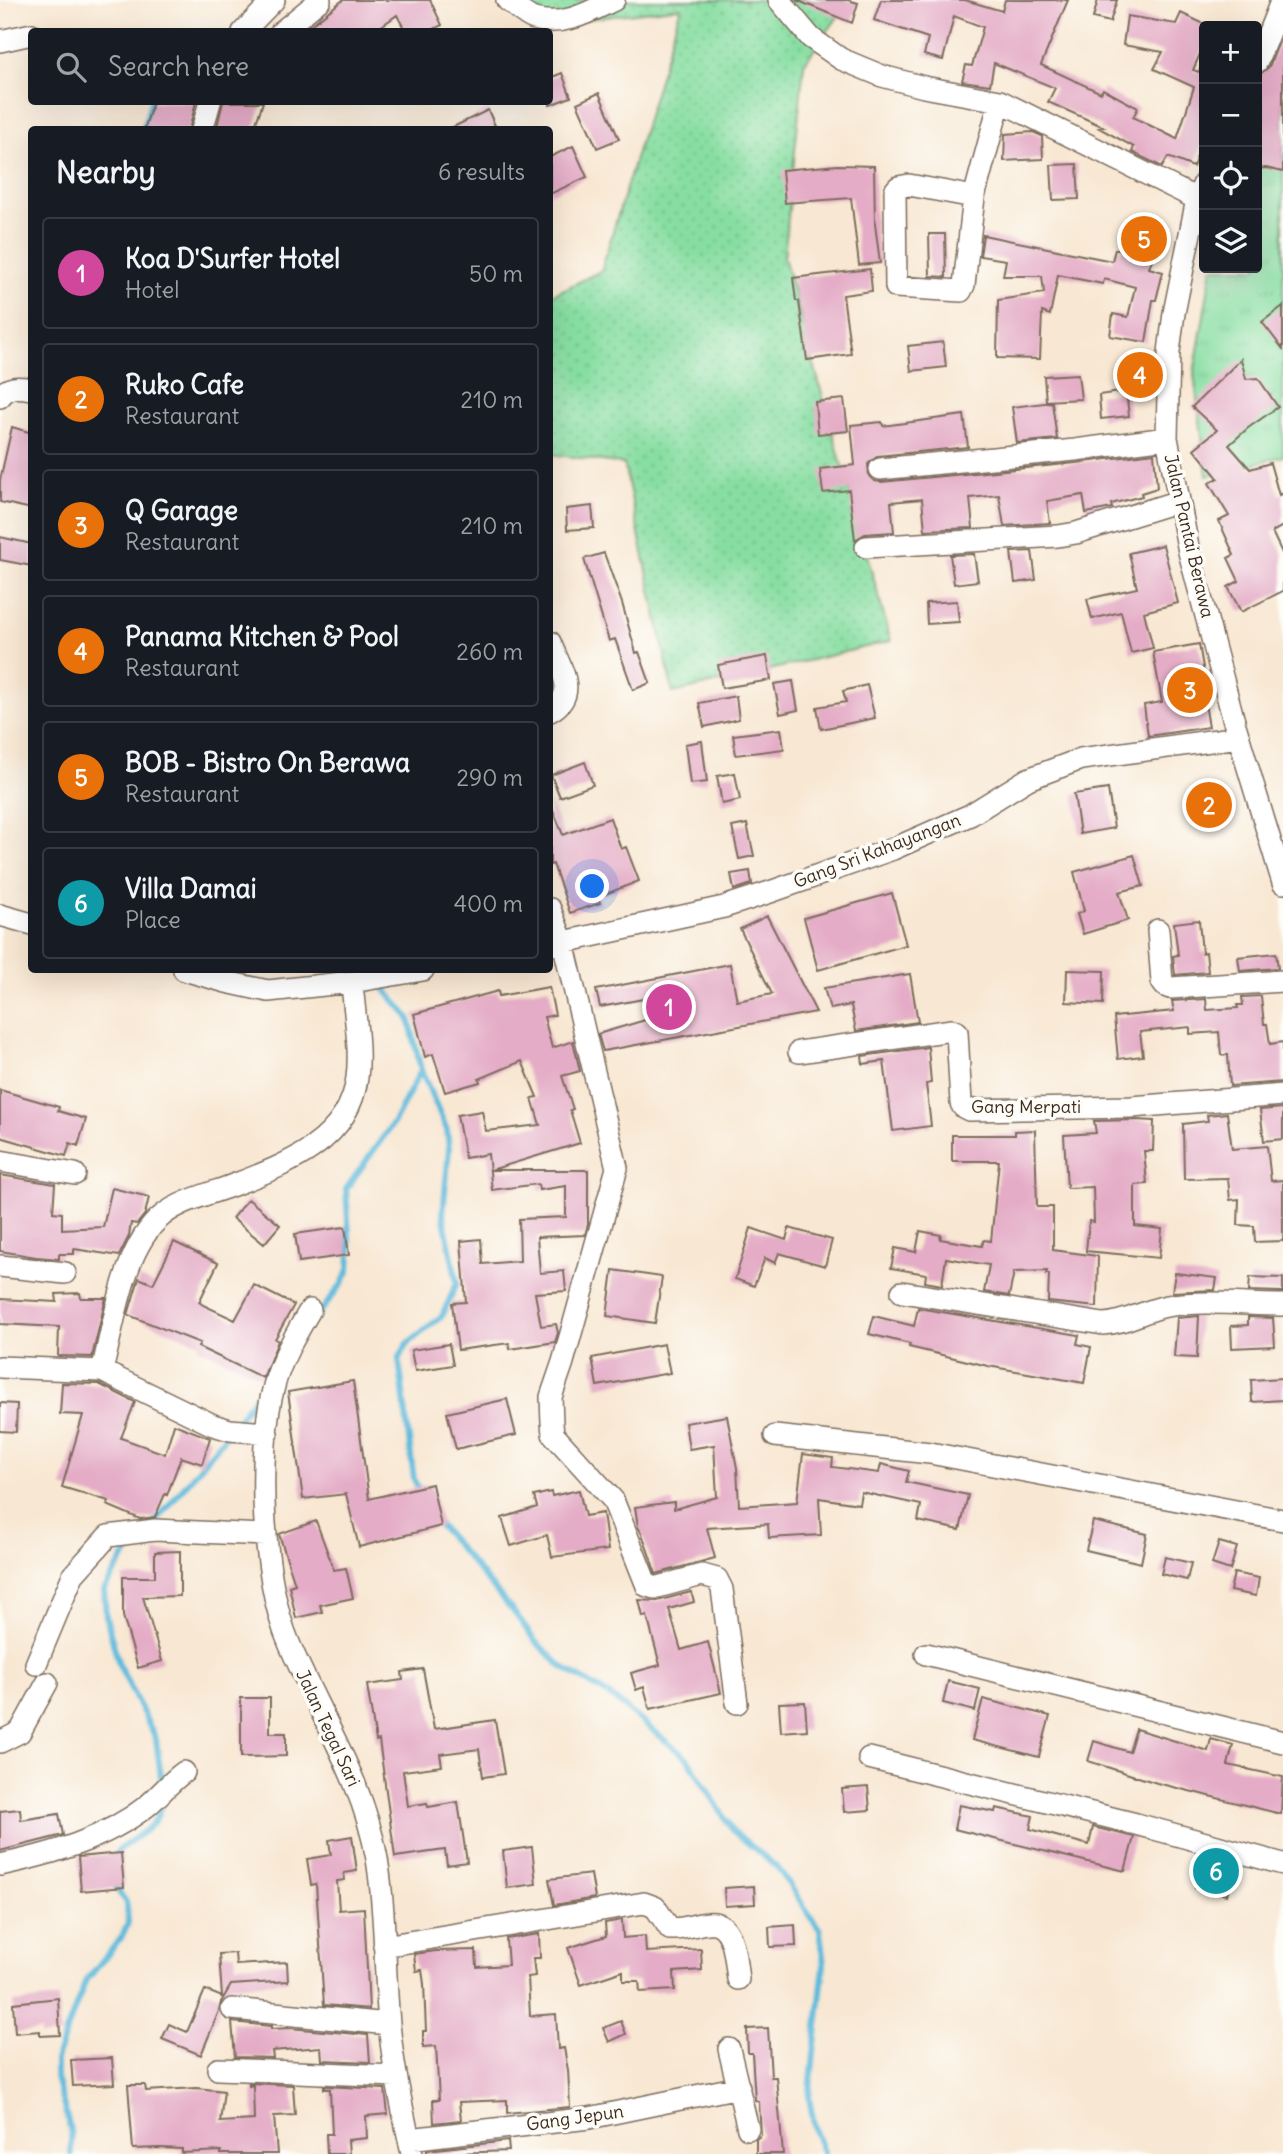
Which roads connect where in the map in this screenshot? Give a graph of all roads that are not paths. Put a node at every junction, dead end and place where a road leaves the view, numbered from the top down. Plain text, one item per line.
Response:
1 (274, 0) edge
2 (320, 0) edge
3 (507, 0) edge
4 (614, 0) edge
5 (764, 0) edge
6 (782, 4) edge
7 (1280, 4) dead end
8 (247, 28) edge
9 (286, 28) edge
10 (28, 35) edge
11 (1, 42) edge
12 (1262, 49) edge
13 (1000, 101) junction
14 (209, 105) edge
15 (203, 126) edge
16 (1199, 190) edge
17 (974, 197) junction
18 (1199, 200) edge
19 (28, 388) edge
20 (0, 397) edge
21 (1167, 438) junction
22 (880, 469) dead end
23 (1178, 501) junction
24 (866, 547) dead end
25 (553, 650) edge
26 (553, 709) edge
27 (1239, 737) junction
28 (1283, 883) edge
29 (0, 915) edge
30 (28, 924) edge
31 (1158, 930) dead end
32 (556, 943) edge
33 (194, 973) edge
34 (405, 973) edge
35 (1283, 981) edge
36 (352, 982) junction
37 (1283, 990) edge
38 (1178, 997) dead end
39 (799, 1052) dead end
40 (1283, 1095) edge
41 (0, 1161) edge
42 (75, 1174) dead end
43 (0, 1266) edge
44 (65, 1273) dead end
45 (902, 1292) dead end
46 (1283, 1305) edge
47 (310, 1310) dead end
48 (0, 1367) edge
49 (102, 1371) junction
50 (267, 1433) junction
51 (775, 1436) dead end
52 (1283, 1520) edge
53 (266, 1535) junction
54 (926, 1654) dead end
55 (36, 1664) dead end
56 (47, 1684) dead end
57 (737, 1703) dead end
58 (0, 1742) edge
59 (1283, 1742) edge
60 (869, 1758) dead end
61 (184, 1773) dead end
62 (1283, 1864) edge
63 (0, 1865) edge
64 (384, 1946) junction
65 (738, 1979) dead end
66 (232, 2009) dead end
67 (389, 2024) junction
68 (729, 2049) dead end
69 (218, 2069) dead end
70 (396, 2076) junction
71 (739, 2087) junction
72 (748, 2129) dead end
73 (410, 2146) edge

1 - 8 street
2 - 9 street
3 - 4 street
5 - 6 street
6 - 13 street
7 - 12 street
10 - 11 street
13 - 16 street
13 - 17 street
14 - 15 street
17 - 17 street
18 - 21 street, Jalan Pantai Berawa
19 - 20 street
21 - 22 street
21 - 23 street, Jalan Pantai Berawa
23 - 24 street
23 - 27 street, Jalan Pantai Berawa
25 - 26 street
27 - 28 street, Jalan Pantai Berawa
27 - 32 street, Gang Sri Kahayangan
29 - 30 street
31 - 35 street
32 - 57 street
33 - 36 street
34 - 36 street
36 - 49 street
37 - 38 street
39 - 40 street, Gang Merpati
41 - 42 street
43 - 44 street
45 - 46 street
47 - 50 street, Jalan Tegal Sari
48 - 49 street
49 - 50 street
50 - 53 street, Jalan Tegal Sari
51 - 52 street
53 - 55 street
53 - 64 street, Jalan Tegal Sari
54 - 59 street
56 - 58 street
60 - 62 street
61 - 63 street
64 - 65 street
64 - 67 street, Jalan Tegal Sari
66 - 67 street
67 - 70 street, Jalan Tegal Sari
68 - 71 street
69 - 70 street
70 - 73 street, Jalan Tegal Sari
71 - 72 street
71 - 73 street, Gang Jepun

